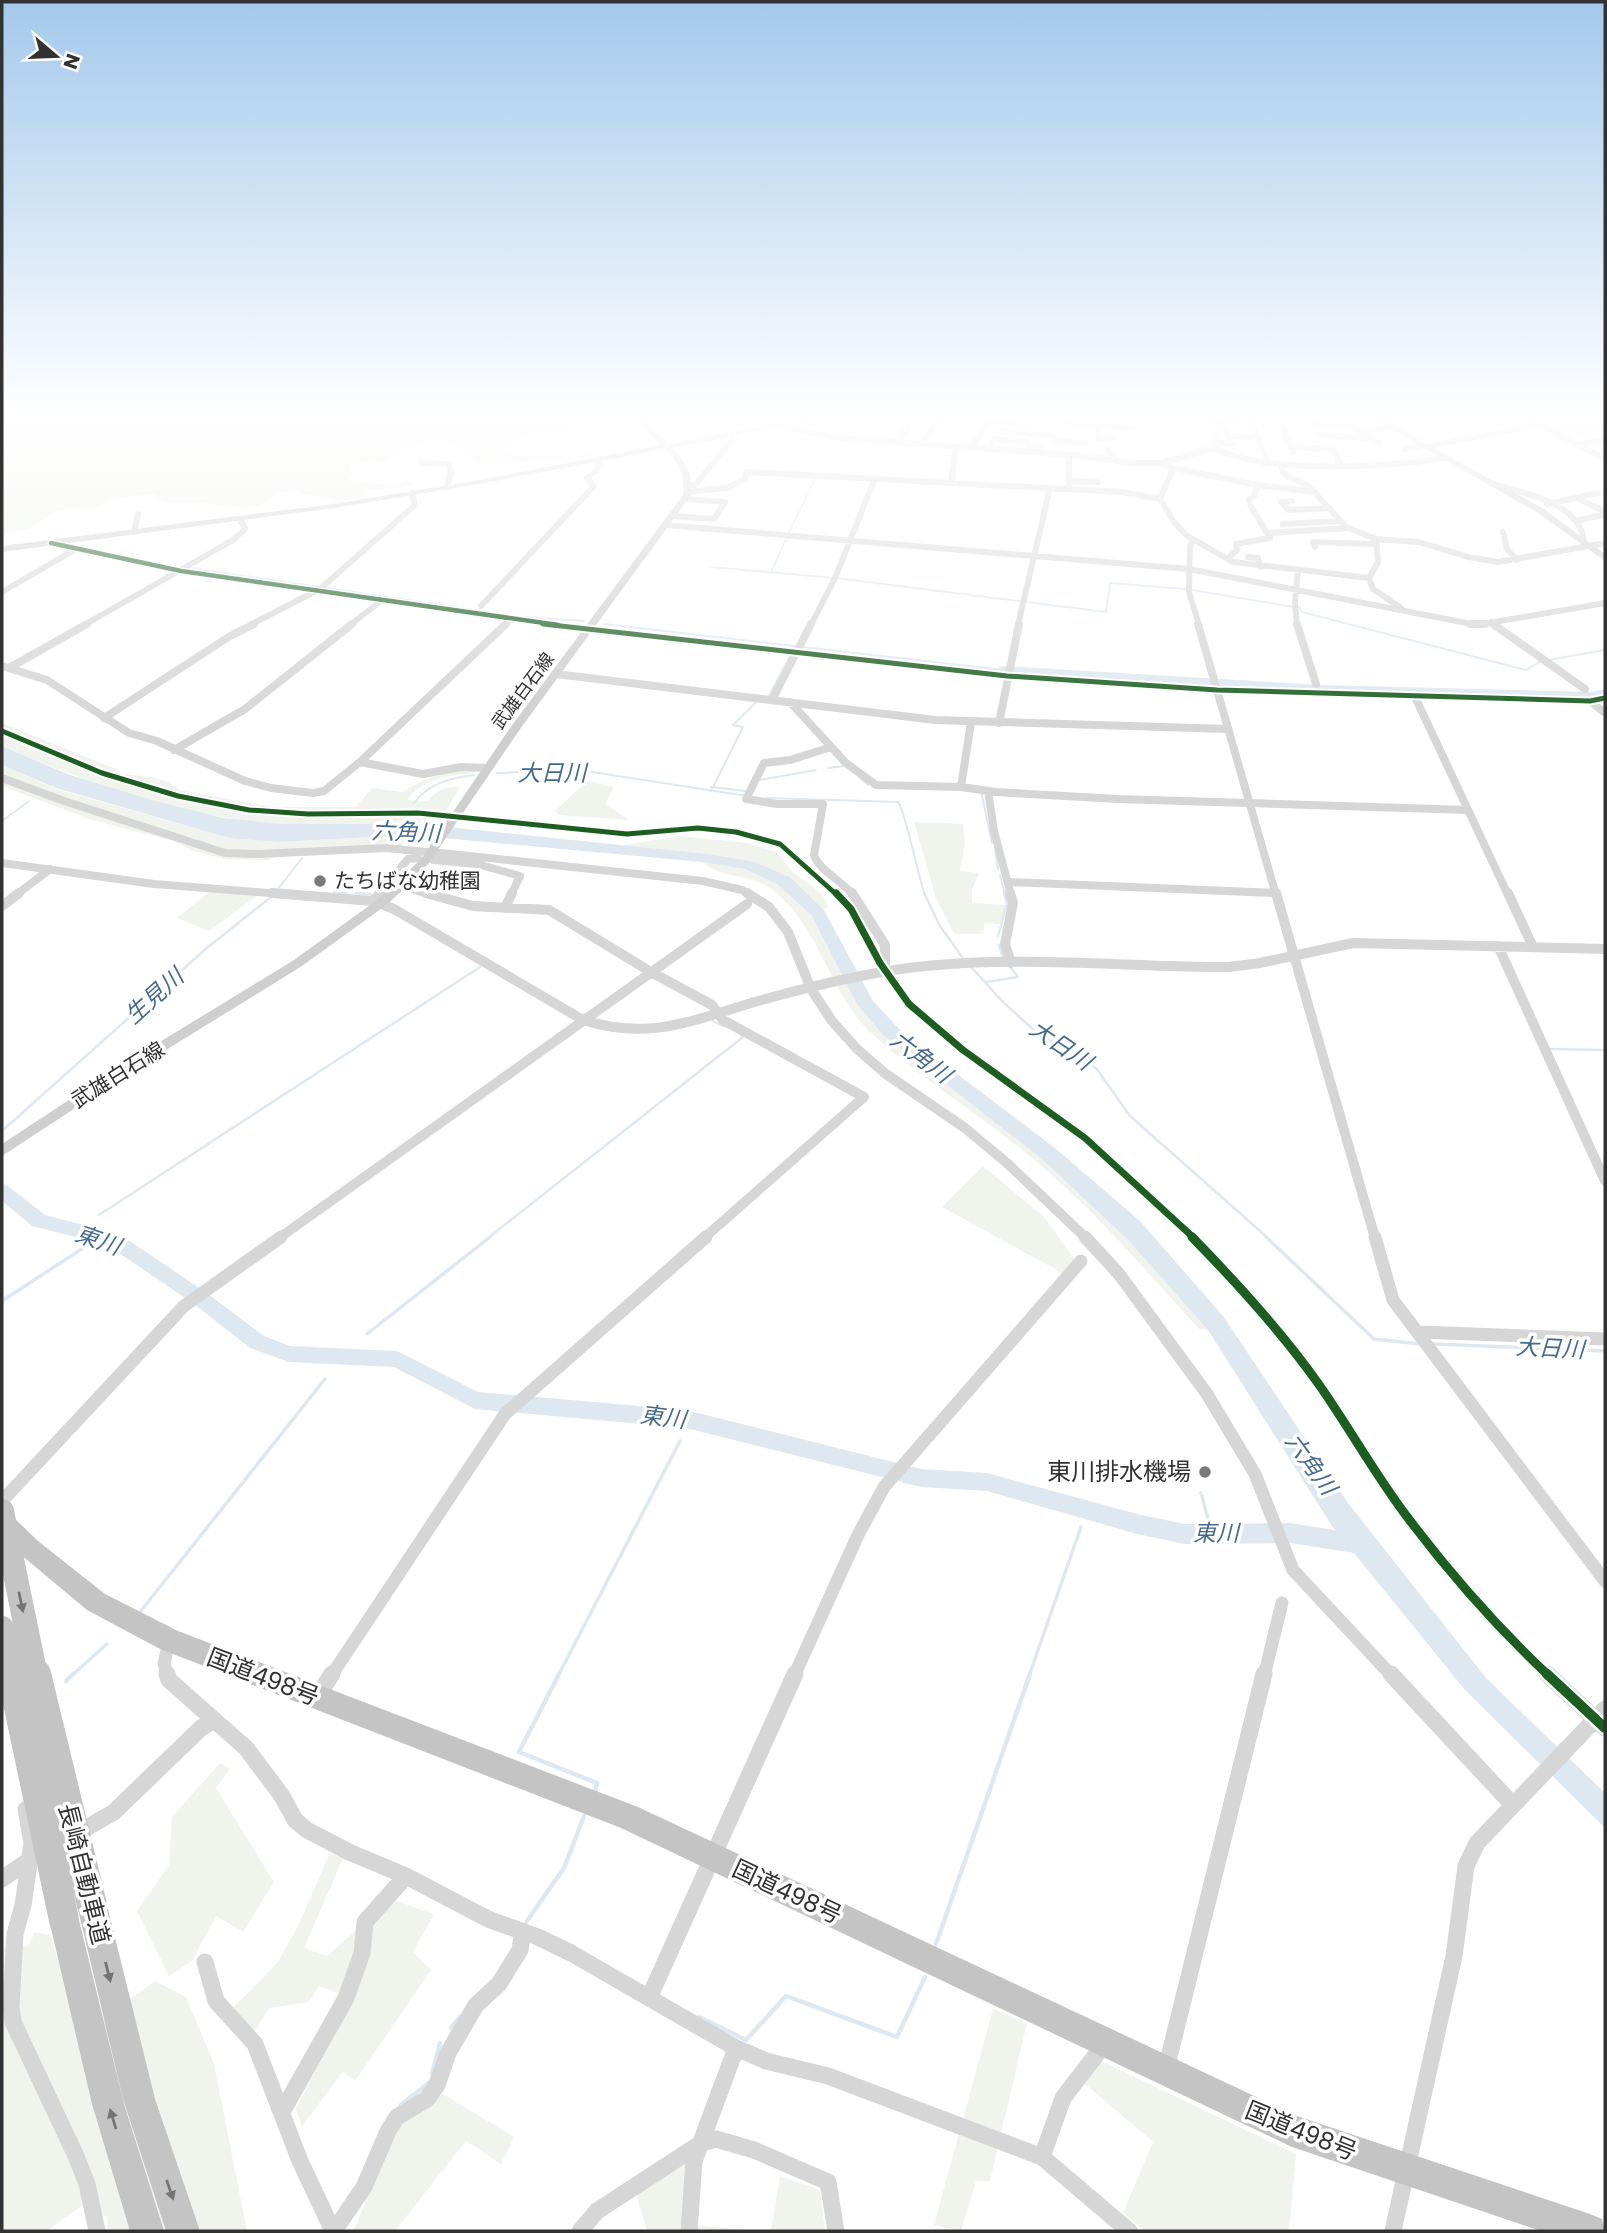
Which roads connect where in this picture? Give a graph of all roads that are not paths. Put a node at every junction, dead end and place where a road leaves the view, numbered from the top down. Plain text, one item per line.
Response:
1 (137, 517) edge
2 (252, 517) edge
3 (401, 517) edge
4 (566, 517) edge
5 (671, 517) edge
6 (689, 517) edge
7 (715, 517) edge
8 (859, 517) edge
9 (1043, 517) edge
10 (1168, 517) edge
11 (1258, 517) edge
12 (1337, 517) edge
13 (1549, 517) edge
14 (1572, 517) edge
15 (1590, 517) edge
16 (240, 519) junction
17 (1340, 521) junction
18 (1576, 521) junction
19 (1283, 524) dead end
20 (665, 526) junction
21 (1348, 528) junction
22 (134, 532) junction
23 (1503, 532) dead end
24 (1268, 533) junction
25 (849, 541) junction
26 (1193, 541) junction
27 (1375, 541) junction
28 (1313, 542) dead end
29 (51, 543) junction
30 (1605, 543) edge
31 (1584, 545) junction
32 (2, 549) edge
33 (76, 549) junction
34 (1034, 556) junction
35 (1229, 557) junction
36 (1248, 557) dead end
37 (1605, 558) edge
38 (1517, 560) junction
39 (1260, 567) junction
40 (1189, 569) junction
41 (181, 571) junction
42 (1298, 571) junction
43 (1369, 578) junction
44 (320, 589) junction
45 (1295, 589) junction
46 (2, 592) edge
47 (381, 601) junction
48 (1605, 603) edge
49 (481, 606) dead end
50 (1406, 611) junction
51 (510, 620) junction
52 (1491, 622) junction
53 (590, 628) junction
54 (798, 648) junction
55 (6, 667) edge
56 (1007, 672) junction
57 (556, 674) junction
58 (1316, 684) dead end
59 (1215, 685) junction
60 (1585, 690) dead end
61 (1415, 697) junction
62 (1605, 698) edge
63 (772, 700) junction
64 (1590, 701) junction
65 (790, 702) junction
66 (1605, 713) edge
67 (104, 718) junction
68 (971, 722) junction
69 (999, 723) junction
70 (1227, 729) junction
71 (2, 731) edge
72 (831, 747) junction
73 (174, 750) junction
74 (360, 762) junction
75 (487, 768) junction
76 (2, 778) edge
77 (961, 787) junction
78 (988, 791) junction
79 (1250, 804) junction
80 (1468, 810) junction
81 (455, 817) junction
82 (433, 853) junction
83 (418, 858) dead end
84 (2, 863) edge
85 (50, 870) junction
86 (1008, 883) junction
87 (400, 886) junction
88 (1275, 893) junction
89 (377, 902) junction
90 (747, 904) dead end
91 (2, 906) edge
92 (505, 908) junction
93 (1499, 946) junction
94 (1533, 947) junction
95 (1605, 949) edge
96 (1294, 954) junction
97 (1011, 963) junction
98 (885, 971) junction
99 (651, 972) junction
100 (814, 988) junction
101 (718, 1012) junction
102 (583, 1020) junction
103 (2, 1152) edge
104 (1605, 1181) edge
105 (1081, 1261) dead end
106 (1419, 1332) junction
107 (1605, 1339) edge
108 (2, 1501) edge
109 (2, 1511) edge
110 (2, 1523) edge
111 (1605, 1581) edge
112 (1282, 1603) dead end
113 (2, 1628) edge
114 (169, 1640) junction
115 (2, 1683) edge
116 (317, 1697) junction
117 (214, 1720) junction
118 (1600, 1720) edge
119 (1515, 1802) junction
120 (713, 1857) junction
121 (30, 1860) junction
122 (406, 1876) junction
123 (2, 1879) edge
124 (523, 1931) junction
125 (205, 1962) dead end
126 (649, 1998) junction
127 (1102, 2041) junction
128 (736, 2048) junction
129 (1166, 2071) junction
130 (282, 2112) junction
131 (700, 2144) junction
132 (1042, 2157) junction
133 (1406, 2171) junction
134 (97, 2231) edge
135 (147, 2231) edge
136 (183, 2231) edge
137 (333, 2231) edge
138 (580, 2231) edge
139 (689, 2231) edge
140 (835, 2231) edge
141 (1129, 2231) edge
142 (1393, 2231) edge
143 (1590, 2231) edge

1 - 22 street
2 - 16 main road
3 - 44 street
4 - 49 street
5 - 20 main road, 武雄白石線
6 - 7 street
8 - 25 street
9 - 34 street
10 - 26 street
11 - 24 street
12 - 17 street
13 - 31 main road
14 - 18 street
15 - 18 street
16 - 22 main road
16 - 41 street
17 - 19 street
17 - 21 street
18 - 31 street
20 - 25 street
20 - 53 main road, 武雄白石線
21 - 24 street
21 - 27 street
22 - 29 main road
23 - 38 street
24 - 35 street
25 - 34 street
25 - 54 street
26 - 35 street
26 - 40 street
27 - 28 street
27 - 38 street
27 - 43 street
29 - 32 main road
29 - 33 street
30 - 31 street
31 - 37 main road
31 - 38 street
33 - 41 street
33 - 46 street
34 - 40 street
34 - 56 street
35 - 39 street
36 - 39 street
39 - 42 street
40 - 45 street
40 - 59 street
41 - 44 street
41 - 55 street
42 - 43 street
42 - 45 street
43 - 50 street
44 - 47 street
44 - 67 street
45 - 50 street
45 - 58 street
47 - 51 street
47 - 73 street
48 - 52 street
50 - 52 street
51 - 53 street
51 - 74 street
52 - 60 street
53 - 54 street
53 - 57 main road, 武雄白石線
54 - 56 street
54 - 63 street
55 - 67 street
56 - 59 street
56 - 69 street
57 - 63 street
57 - 75 main road, 武雄白石線
59 - 61 street
59 - 70 street
61 - 64 street
61 - 80 street
62 - 64 street
63 - 65 street
64 - 66 street
65 - 68 street
65 - 72 street
67 - 73 street
68 - 69 street
68 - 77 street
69 - 70 street
70 - 79 street
71 - 81 street
72 - 77 street
72 - 98 street
73 - 74 street
74 - 75 street
75 - 81 main road, 武雄白石線
76 - 82 street
77 - 78 street
78 - 79 street
78 - 86 street
79 - 80 street
79 - 88 street
80 - 94 street
81 - 82 main road, 武雄白石線
81 - 98 street
82 - 87 main road, 武雄白石線
82 - 92 street
82 - 100 street
83 - 89 street
84 - 85 street
85 - 89 street
85 - 91 street
86 - 88 street
86 - 97 street
87 - 89 main road, 武雄白石線
87 - 92 street
88 - 96 street
89 - 102 street
89 - 103 main road, 武雄白石線
90 - 99 street
92 - 99 street
93 - 94 street
93 - 96 street
93 - 104 street
94 - 95 street
96 - 97 street
96 - 106 street
97 - 98 street
98 - 100 street
98 - 118 street
99 - 101 street
99 - 102 street
100 - 101 street
100 - 119 street
101 - 102 street
101 - 116 street
102 - 108 street
105 - 120 street
106 - 107 street
106 - 111 street
109 -> 136 highway, 長崎自動車道, bridge
110 - 114 highway, 国道498号
112 - 129 street
135 -> 113 highway, 長崎自動車道, bridge
114 - 116 highway, 国道498号
114 - 117 street
115 - 121 street
116 - 120 highway, 国道498号
117 - 121 street
117 - 122 street
118 - 119 street
119 - 133 street
120 - 126 street
120 - 127 highway, 国道498号
121 - 123 street
121 - 134 street
122 - 124 street
122 - 130 street
124 - 126 street
124 - 137 street
125 - 130 street
126 - 128 street
127 - 129 highway, 国道498号
127 - 132 street
128 - 131 street
128 - 132 street
129 - 133 highway, 国道498号
130 - 137 street
131 - 138 street
131 - 139 street
131 - 140 street
132 - 141 street
133 - 142 street
133 - 143 highway, 国道498号

